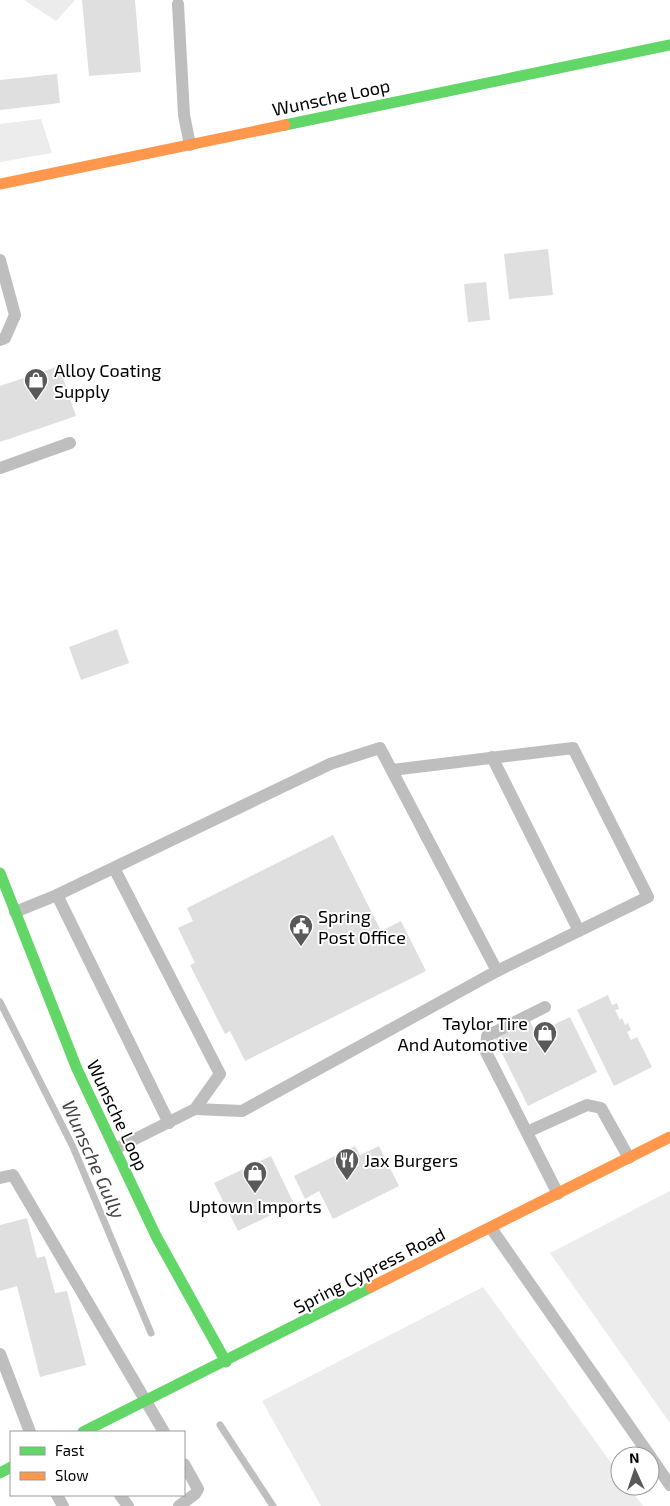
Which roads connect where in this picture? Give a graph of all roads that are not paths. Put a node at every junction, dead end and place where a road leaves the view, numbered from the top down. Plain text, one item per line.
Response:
1 (178, 4) dead end
2 (670, 45) edge
3 (190, 145) junction
4 (0, 184) edge
5 (0, 260) edge
6 (0, 340) edge
7 (70, 444) dead end
8 (0, 468) edge
9 (492, 758) junction
10 (392, 770) junction
11 (114, 868) junction
12 (0, 873) edge
13 (58, 895) junction
14 (16, 912) junction
15 (579, 931) junction
16 (497, 971) junction
17 (545, 1007) dead end
18 (195, 1109) junction
19 (169, 1123) junction
20 (527, 1132) junction
21 (670, 1137) edge
22 (115, 1150) junction
23 (629, 1158) junction
24 (0, 1178) edge
25 (558, 1194) junction
26 (491, 1228) junction
27 (0, 1354) edge
28 (226, 1362) junction
29 (146, 1401) junction
30 (30, 1431) edge
31 (85, 1431) edge
32 (163, 1431) edge
33 (643, 1446) edge
34 (185, 1466) edge
35 (660, 1470) edge
36 (670, 1485) edge
37 (179, 1506) edge

1 - 3 lane
2 - 3 street, Wunsche Loop
3 - 4 street, Wunsche Loop
5 - 6 lane
7 - 8 lane
9 - 10 lane
9 - 15 lane
9 - 15 lane
10 - 11 lane
10 - 16 lane
11 - 13 lane
11 - 18 lane
12 - 14 street, Wunsche Loop
13 - 14 lane
13 - 19 lane
14 - 22 street, Wunsche Loop
15 - 16 lane
16 - 18 lane
17 - 20 lane
18 - 19 lane
19 - 22 lane
20 - 23 lane
20 - 25 lane
21 - 23 street, Spring Cypress Road
22 - 28 street, Wunsche Loop
23 - 25 street, Spring Cypress Road
24 - 29 lane
25 - 26 street, Spring Cypress Road
26 - 28 street, Spring Cypress Road
26 - 33 lane
27 - 30 lane
28 - 29 street, Spring Cypress Road
29 - 31 street, Spring Cypress Road
29 - 32 lane
34 - 37 lane
35 - 36 lane

